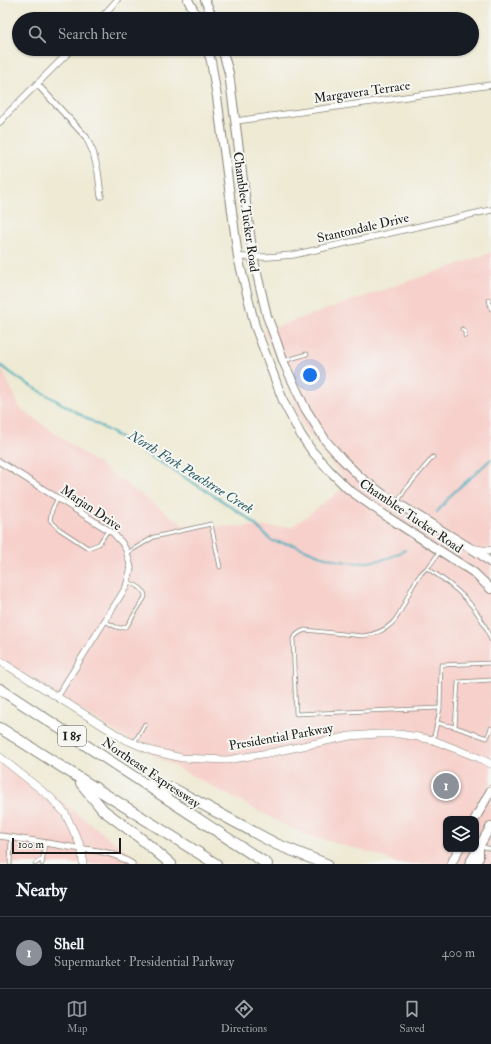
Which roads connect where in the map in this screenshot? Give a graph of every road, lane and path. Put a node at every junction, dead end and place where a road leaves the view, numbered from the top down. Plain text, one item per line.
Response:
1 (117, 0) edge
2 (188, 0) edge
3 (205, 0) edge
4 (106, 12) edge
5 (193, 12) edge
6 (210, 12) edge
7 (65, 56) edge
8 (209, 56) edge
9 (224, 56) edge
10 (37, 84) junction
11 (491, 85) edge
12 (236, 121) junction
13 (0, 122) edge
14 (101, 196) dead end
15 (491, 210) edge
16 (238, 257) junction
17 (253, 257) junction
18 (489, 300) dead end
19 (491, 310) edge
20 (462, 329) dead end
21 (465, 336) dead end
22 (307, 354) dead end
23 (283, 361) junction
24 (433, 457) dead end
25 (0, 462) edge
26 (58, 498) junction
27 (397, 503) junction
28 (108, 530) junction
29 (469, 547) junction
30 (491, 550) edge
31 (440, 551) junction
32 (127, 553) junction
33 (491, 564) edge
34 (220, 566) dead end
35 (427, 568) junction
36 (128, 582) junction
37 (491, 589) edge
38 (105, 621) junction
39 (491, 640) edge
40 (0, 661) edge
41 (491, 663) edge
42 (491, 680) edge
43 (0, 690) edge
44 (57, 697) junction
45 (440, 708) junction
46 (437, 723) junction
47 (144, 724) dead end
48 (455, 727) junction
49 (0, 728) edge
50 (491, 728) edge
51 (433, 740) junction
52 (134, 743) junction
53 (0, 757) edge
54 (491, 764) edge
55 (76, 776) junction
56 (144, 783) junction
57 (491, 790) edge
58 (477, 816) edge
59 (491, 826) edge
60 (0, 836) edge
61 (11, 837) junction
62 (45, 843) junction
63 (480, 846) junction
64 (82, 849) junction
65 (491, 849) edge
66 (457, 852) edge
67 (42, 862) edge
68 (10, 864) edge
69 (35, 864) edge
70 (83, 864) edge
71 (132, 864) edge
72 (171, 864) edge
73 (216, 864) edge
74 (267, 864) edge
75 (326, 864) edge
76 (450, 864) edge
77 (469, 864) edge
78 (475, 864) edge

1 - 4 street
2 - 5 main road
3 - 6 main road
7 - 10 street
8 - 16 main road, Chamblee Tucker Road
9 - 12 main road, Chamblee Tucker Road
10 - 13 street
10 - 14 street
11 - 12 street, Margavera Terrace
12 - 17 main road, Chamblee Tucker Road
15 - 17 street, Stantondale Drive
16 - 17 street, Stantondale Drive
16 - 31 main road, Chamblee Tucker Road
17 - 23 main road, Chamblee Tucker Road
18 - 19 lane
20 - 21 lane
22 - 23 lane
23 - 27 main road, Chamblee Tucker Road
24 - 27 lane
25 - 26 street, Marjan Drive
26 - 28 street, Marjan Drive
26 - 28 lane
27 - 29 main road, Chamblee Tucker Road
28 - 32 street, Marjan Drive
29 - 30 street
29 - 33 main road, Chamblee Tucker Road
31 - 35 lane
31 - 37 main road, Chamblee Tucker Road
32 - 34 lane
32 - 36 street, Marjan Drive
35 - 39 lane
35 - 45 lane
36 - 38 street, Marjan Drive
36 - 38 lane
38 - 44 street, Marjan Drive
40 - 44 street, Presidential Parkway
41 - 45 lane
42 - 48 lane
43 - 56 highway, Northeast Expressway / I 85
44 - 52 street, Presidential Parkway
45 - 46 lane
46 - 48 lane
46 - 51 lane
47 - 52 lane
48 - 50 lane
49 - 55 highway, I 85
51 - 52 street, Presidential Parkway
51 - 54 street, Presidential Parkway
53 - 64 street
55 - 72 highway
55 - 73 highway, I 85
56 - 74 highway, Northeast Expressway / I 85
56 - 75 highway
57 - 58 main road
59 - 63 main road
60 - 61 street
61 - 62 street
61 - 68 lane
62 - 64 street
62 - 67 lane
63 - 65 lane
63 - 77 main road
63 - 78 main road
64 - 70 street
64 - 71 street
66 - 76 main road
67 - 69 lane

